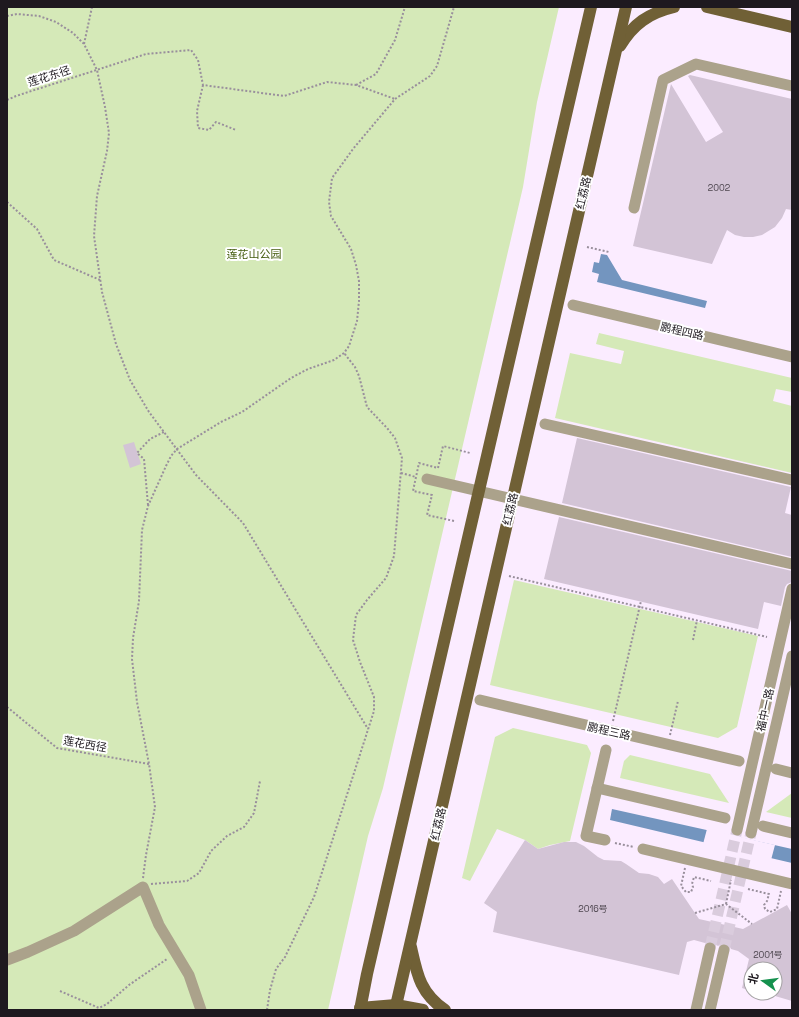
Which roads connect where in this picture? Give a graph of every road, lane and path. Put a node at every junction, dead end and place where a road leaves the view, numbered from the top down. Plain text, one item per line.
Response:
1 (92, 7) edge
2 (405, 7) edge
3 (454, 7) edge
4 (590, 7) edge
5 (626, 7) edge
6 (674, 7) edge
7 (707, 7) edge
8 (7, 16) edge
9 (792, 27) edge
10 (84, 44) junction
11 (615, 56) junction
12 (97, 70) junction
13 (203, 85) junction
14 (356, 85) junction
15 (792, 86) edge
16 (396, 99) junction
17 (7, 100) edge
18 (236, 130) dead end
19 (7, 202) edge
20 (634, 208) dead end
21 (587, 247) dead end
22 (610, 252) dead end
23 (100, 280) junction
24 (573, 305) dead end
25 (344, 353) junction
26 (792, 357) edge
27 (545, 424) dead end
28 (164, 432) junction
29 (176, 450) junction
30 (470, 452) dead end
31 (401, 473) junction
32 (422, 478) junction
33 (792, 480) edge
34 (148, 506) junction
35 (454, 521) dead end
36 (792, 564) edge
37 (509, 576) dead end
38 (792, 589) edge
39 (641, 602) dead end
40 (640, 607) junction
41 (697, 620) junction
42 (767, 637) dead end
43 (693, 640) dead end
44 (792, 656) edge
45 (480, 700) dead end
46 (678, 701) dead end
47 (7, 707) edge
48 (368, 729) junction
49 (611, 731) junction
50 (668, 744) junction
51 (606, 750) dead end
52 (739, 761) dead end
53 (150, 764) junction
54 (776, 770) dead end
55 (792, 773) edge
56 (260, 781) dead end
57 (597, 788) junction
58 (725, 818) dead end
59 (763, 826) dead end
60 (737, 830) tunnel mouth
61 (751, 833) tunnel mouth
62 (792, 833) edge
63 (605, 840) joint
64 (643, 849) joint
65 (687, 859) junction
66 (733, 870) junction
67 (710, 881) dead end
68 (788, 883) edge
69 (142, 887) junction
70 (748, 889) dead end
71 (726, 904) junction
72 (696, 913) dead end
73 (752, 924) dead end
74 (410, 944) junction
75 (710, 948) tunnel mouth
76 (724, 950) tunnel mouth
77 (177, 952) junction
78 (7, 960) edge
79 (60, 991) dead end
80 (396, 1007) edge
81 (362, 1009) edge
82 (201, 1010) edge
83 (267, 1010) edge
84 (423, 1010) edge
85 (445, 1010) edge
86 (696, 1010) edge
87 (710, 1010) edge

1 - 10 path
2 - 14 path
3 - 16 path
4 - 81 main road
5 - 11 main road, 红荔路
6 - 11 main road
7 - 9 main road
8 - 10 path
10 - 12 path
11 - 74 main road, 红荔路
12 - 13 path, 莲花东径
12 - 17 path, 莲花东径
12 - 23 path
13 - 14 path
13 - 18 path
14 - 16 path
15 - 20 street
16 - 25 path
19 - 23 path
21 - 22 path
23 - 28 path
24 - 26 street, 鹏程四路
25 - 29 path
25 - 31 path
27 - 33 street
28 - 29 path
28 - 34 path
29 - 34 path
29 - 48 path
30 - 32 path
31 - 32 path
31 - 48 path
32 - 35 path
32 - 36 street
34 - 53 path
37 - 40 path
38 - 60 street, 福中一路
39 - 40 path
40 - 41 path
40 - 49 path
41 - 42 path
41 - 43 path
44 - 61 street, 福中一路
45 - 49 street, 鹏程三路
46 - 50 path
47 - 53 path, 莲花西径
48 - 83 path
49 - 50 street, 鹏程三路
50 - 52 street, 鹏程三路
51 - 57 street
53 - 69 path
54 - 55 street
56 - 69 path
57 - 58 street
57 - 63 street
59 - 62 street
63 - 64 path
64 - 65 street
65 - 66 street
65 - 67 path
66 - 68 street
66 - 71 path
68 - 70 path
69 - 77 street
69 - 78 street
71 - 72 path
71 - 73 path
74 - 80 main road, 红荔路
74 - 85 main road
75 - 86 street
76 - 87 street
77 - 79 path
77 - 82 street
80 - 81 main road
80 - 84 main road

